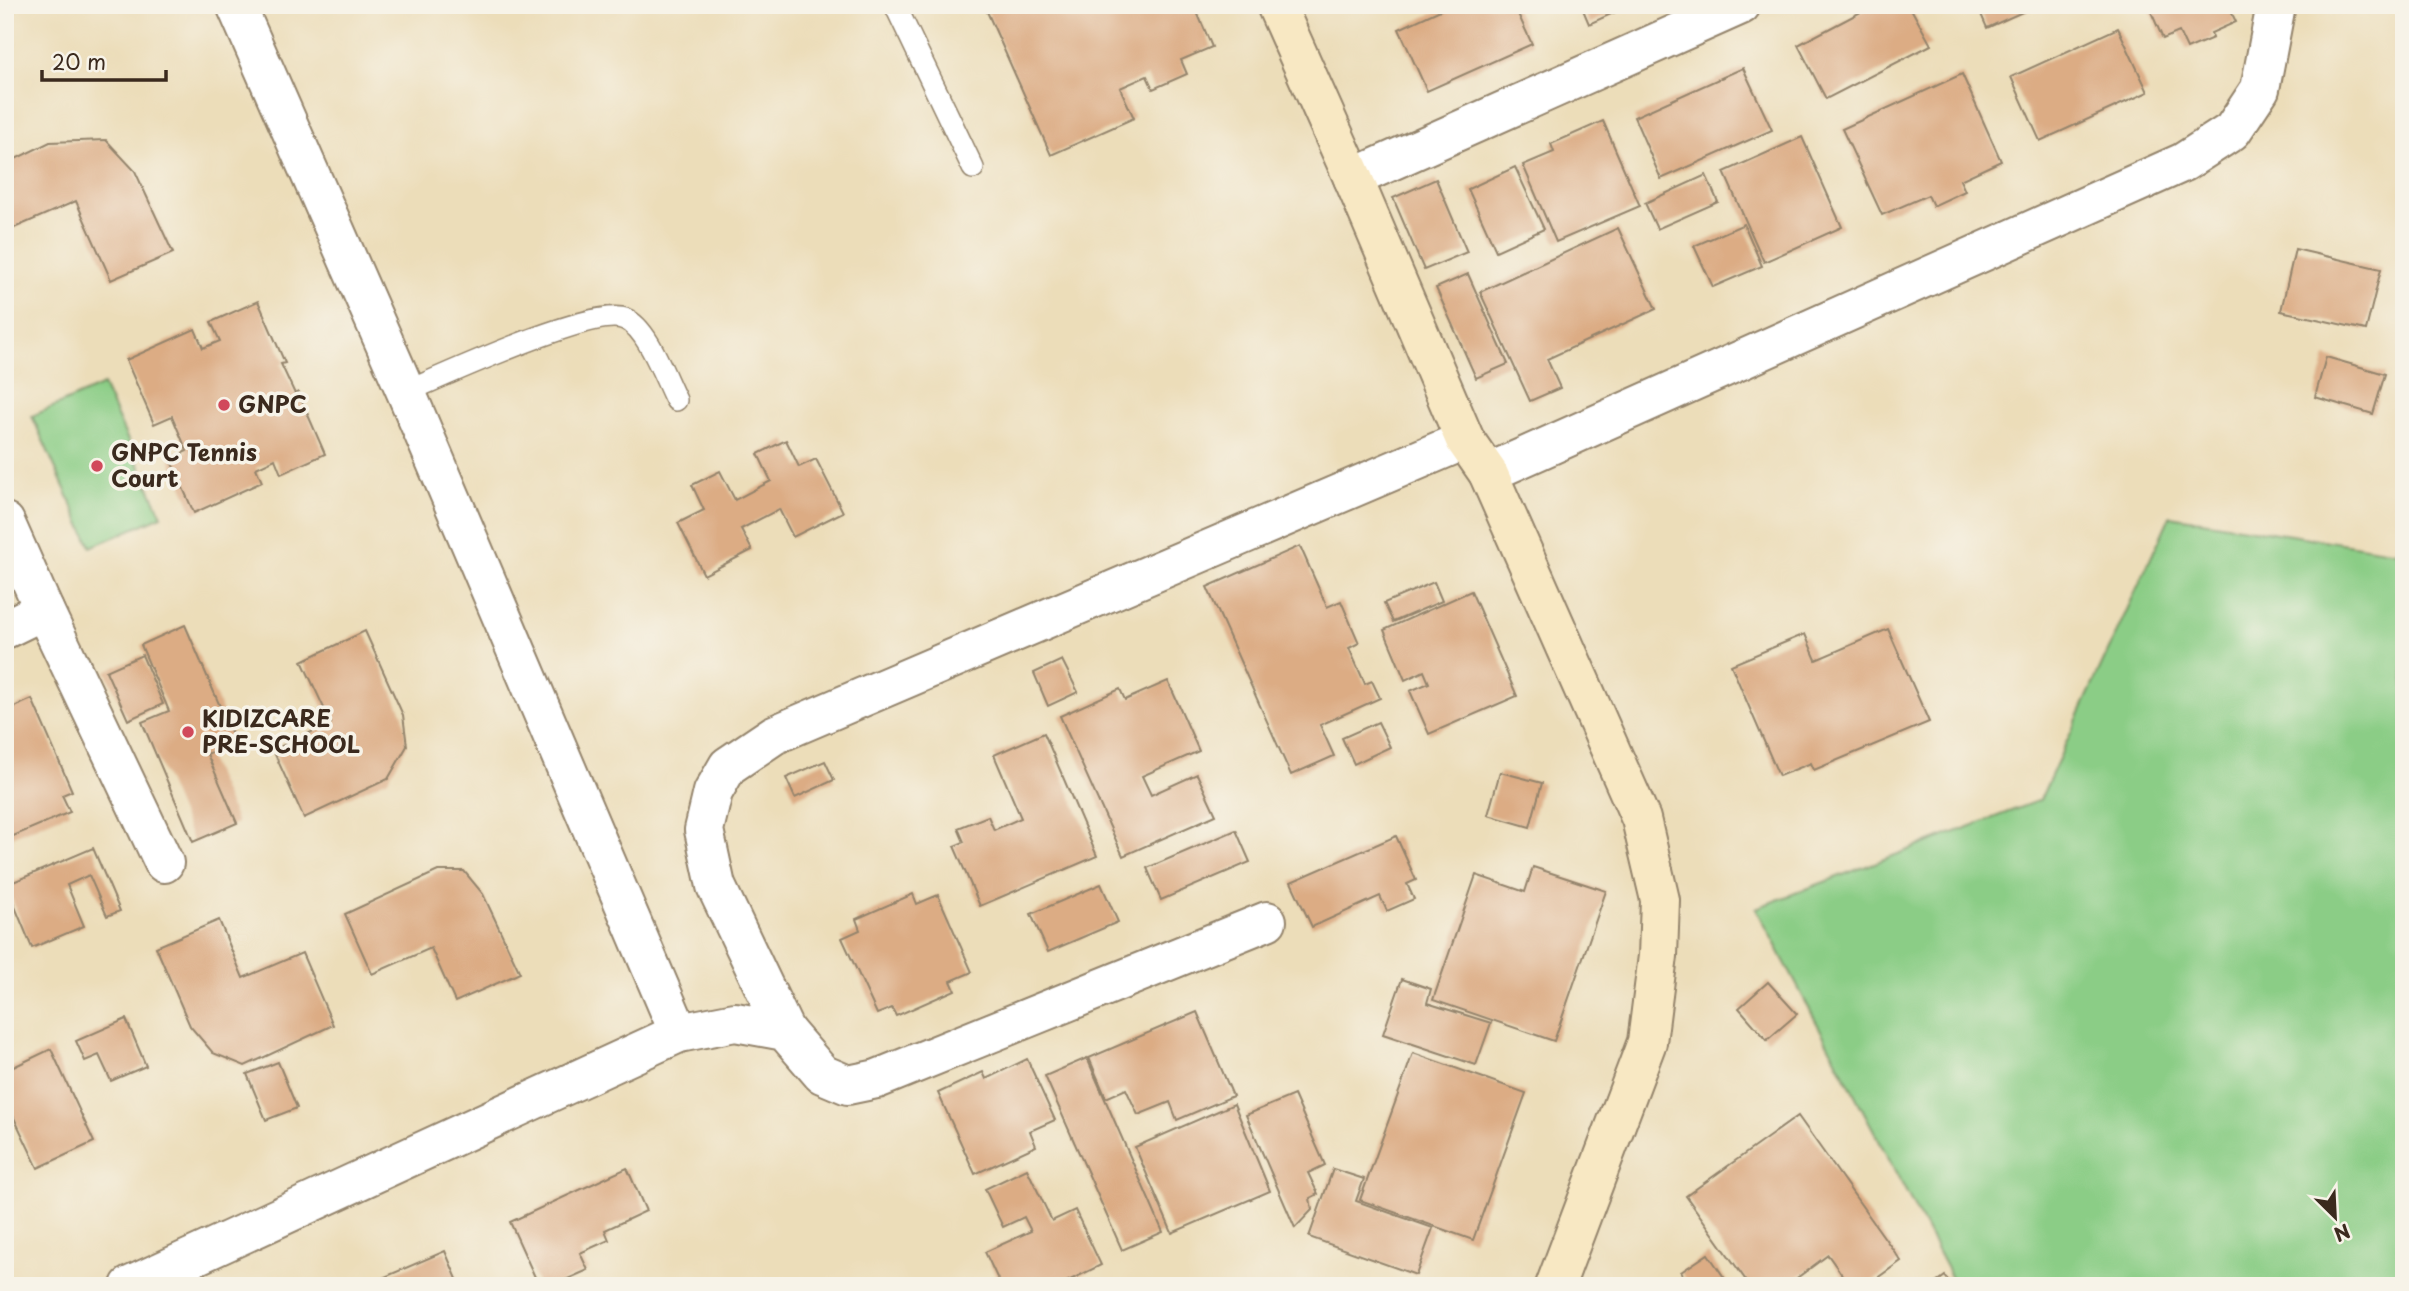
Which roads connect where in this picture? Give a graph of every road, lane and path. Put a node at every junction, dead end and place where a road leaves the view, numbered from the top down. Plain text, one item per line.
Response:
1 (236, 5) edge
2 (895, 5) edge
3 (1276, 5) edge
4 (1741, 5) edge
5 (2276, 5) edge
6 (973, 168) dead end
7 (1353, 178) junction
8 (406, 392) junction
9 (676, 400) dead end
10 (1465, 440) junction
11 (1488, 473) junction
12 (5, 522) edge
13 (44, 610) junction
14 (5, 629) edge
15 (164, 863) dead end
16 (1267, 921) dead end
17 (785, 1031) junction
18 (679, 1033) junction
19 (130, 1286) edge
20 (1555, 1286) edge

1 - 8 street
2 - 6 lane
3 - 7 street
4 - 7 street
5 - 11 street
7 - 10 street
8 - 9 lane
8 - 18 street
10 - 11 street
10 - 17 street
11 - 20 street
12 - 13 street
13 - 14 street
13 - 15 street
16 - 17 street
17 - 18 street
18 - 19 street

